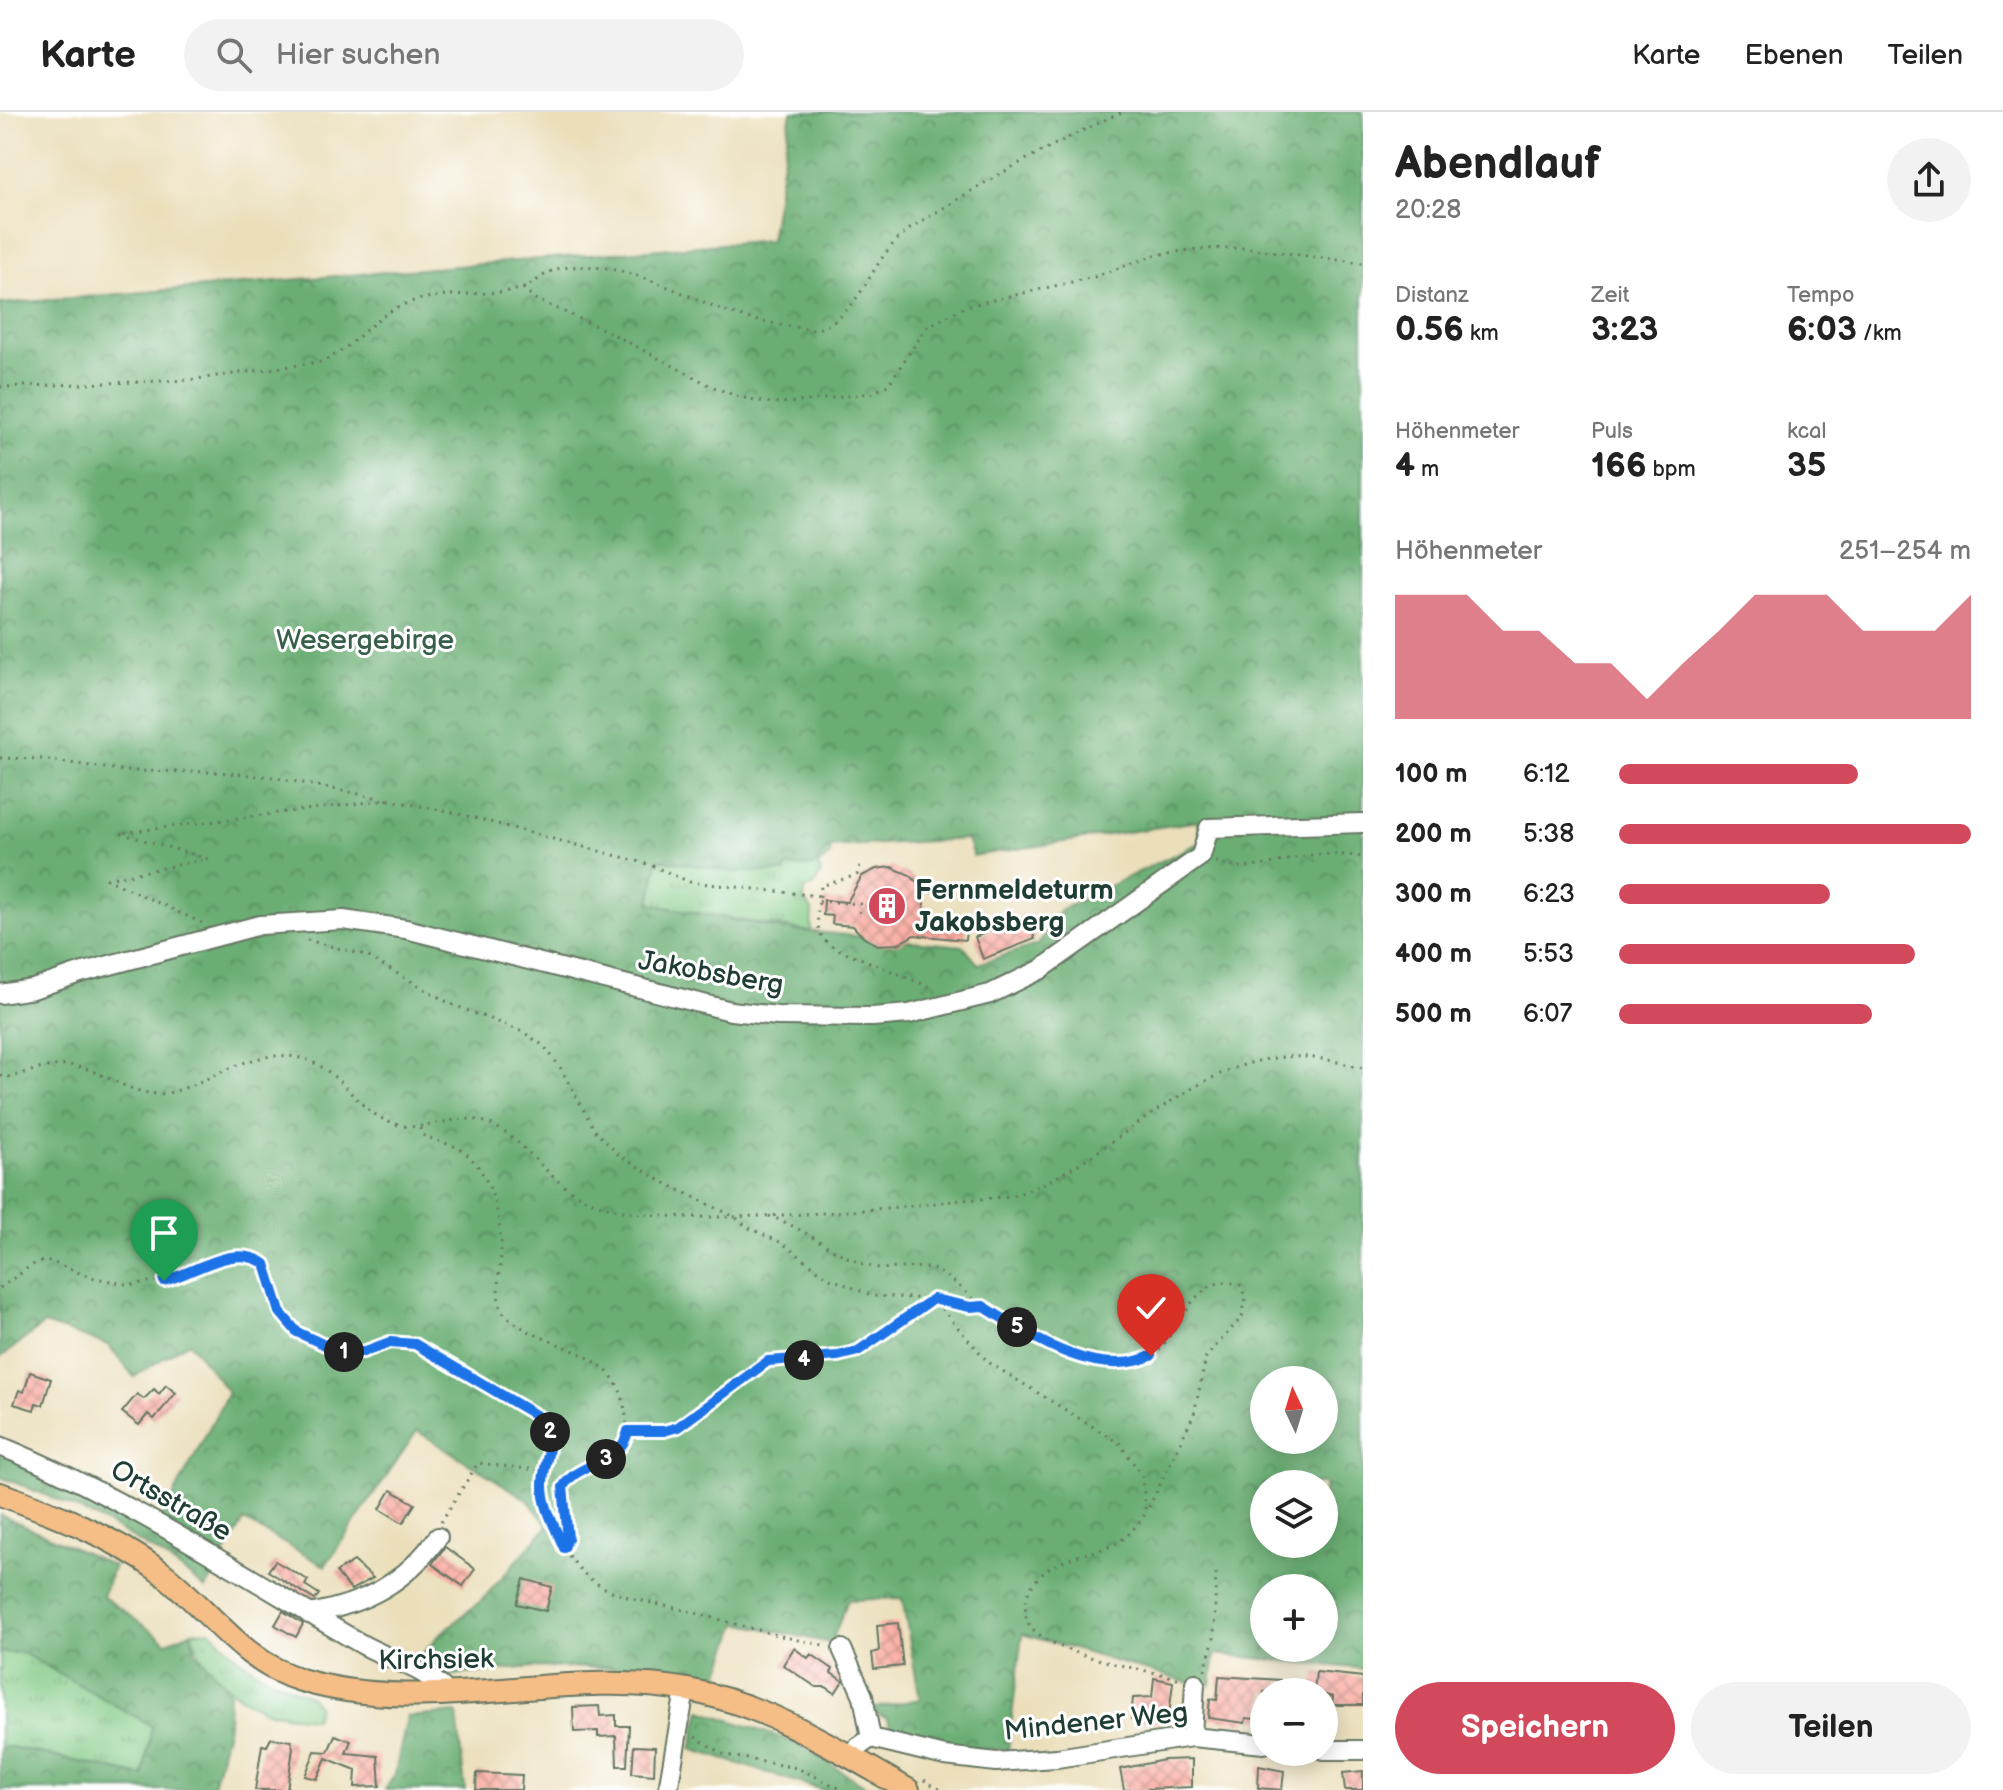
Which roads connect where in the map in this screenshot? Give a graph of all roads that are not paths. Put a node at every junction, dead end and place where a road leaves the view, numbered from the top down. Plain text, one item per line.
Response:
1 (1363, 823) edge
2 (0, 994) edge
3 (0, 1446) edge
4 (0, 1494) edge
5 (438, 1537) road end
6 (309, 1614) junction
7 (842, 1649) road end
8 (1195, 1683) road end
9 (685, 1690) junction
10 (448, 1693) junction
11 (1192, 1737) junction
12 (871, 1738) junction
13 (1250, 1743) edge
14 (1338, 1750) edge
15 (1363, 1750) edge
16 (847, 1755) junction
17 (668, 1790) edge
18 (908, 1790) edge

1 - 2 street, Jakobsberg
3 - 6 street, Ortsstraße
4 - 10 main road, Kirchsiek
5 - 6 street
6 - 10 street, Ortsstraße
7 - 12 street
8 - 11 street
9 - 10 main road, Kirchsiek
9 - 16 main road, Kirchsiek
9 - 17 street
11 - 12 street, Mindener Weg
11 - 13 street, Mindener Weg
12 - 16 street
14 - 15 street
16 - 18 main road, Kirchsiek

